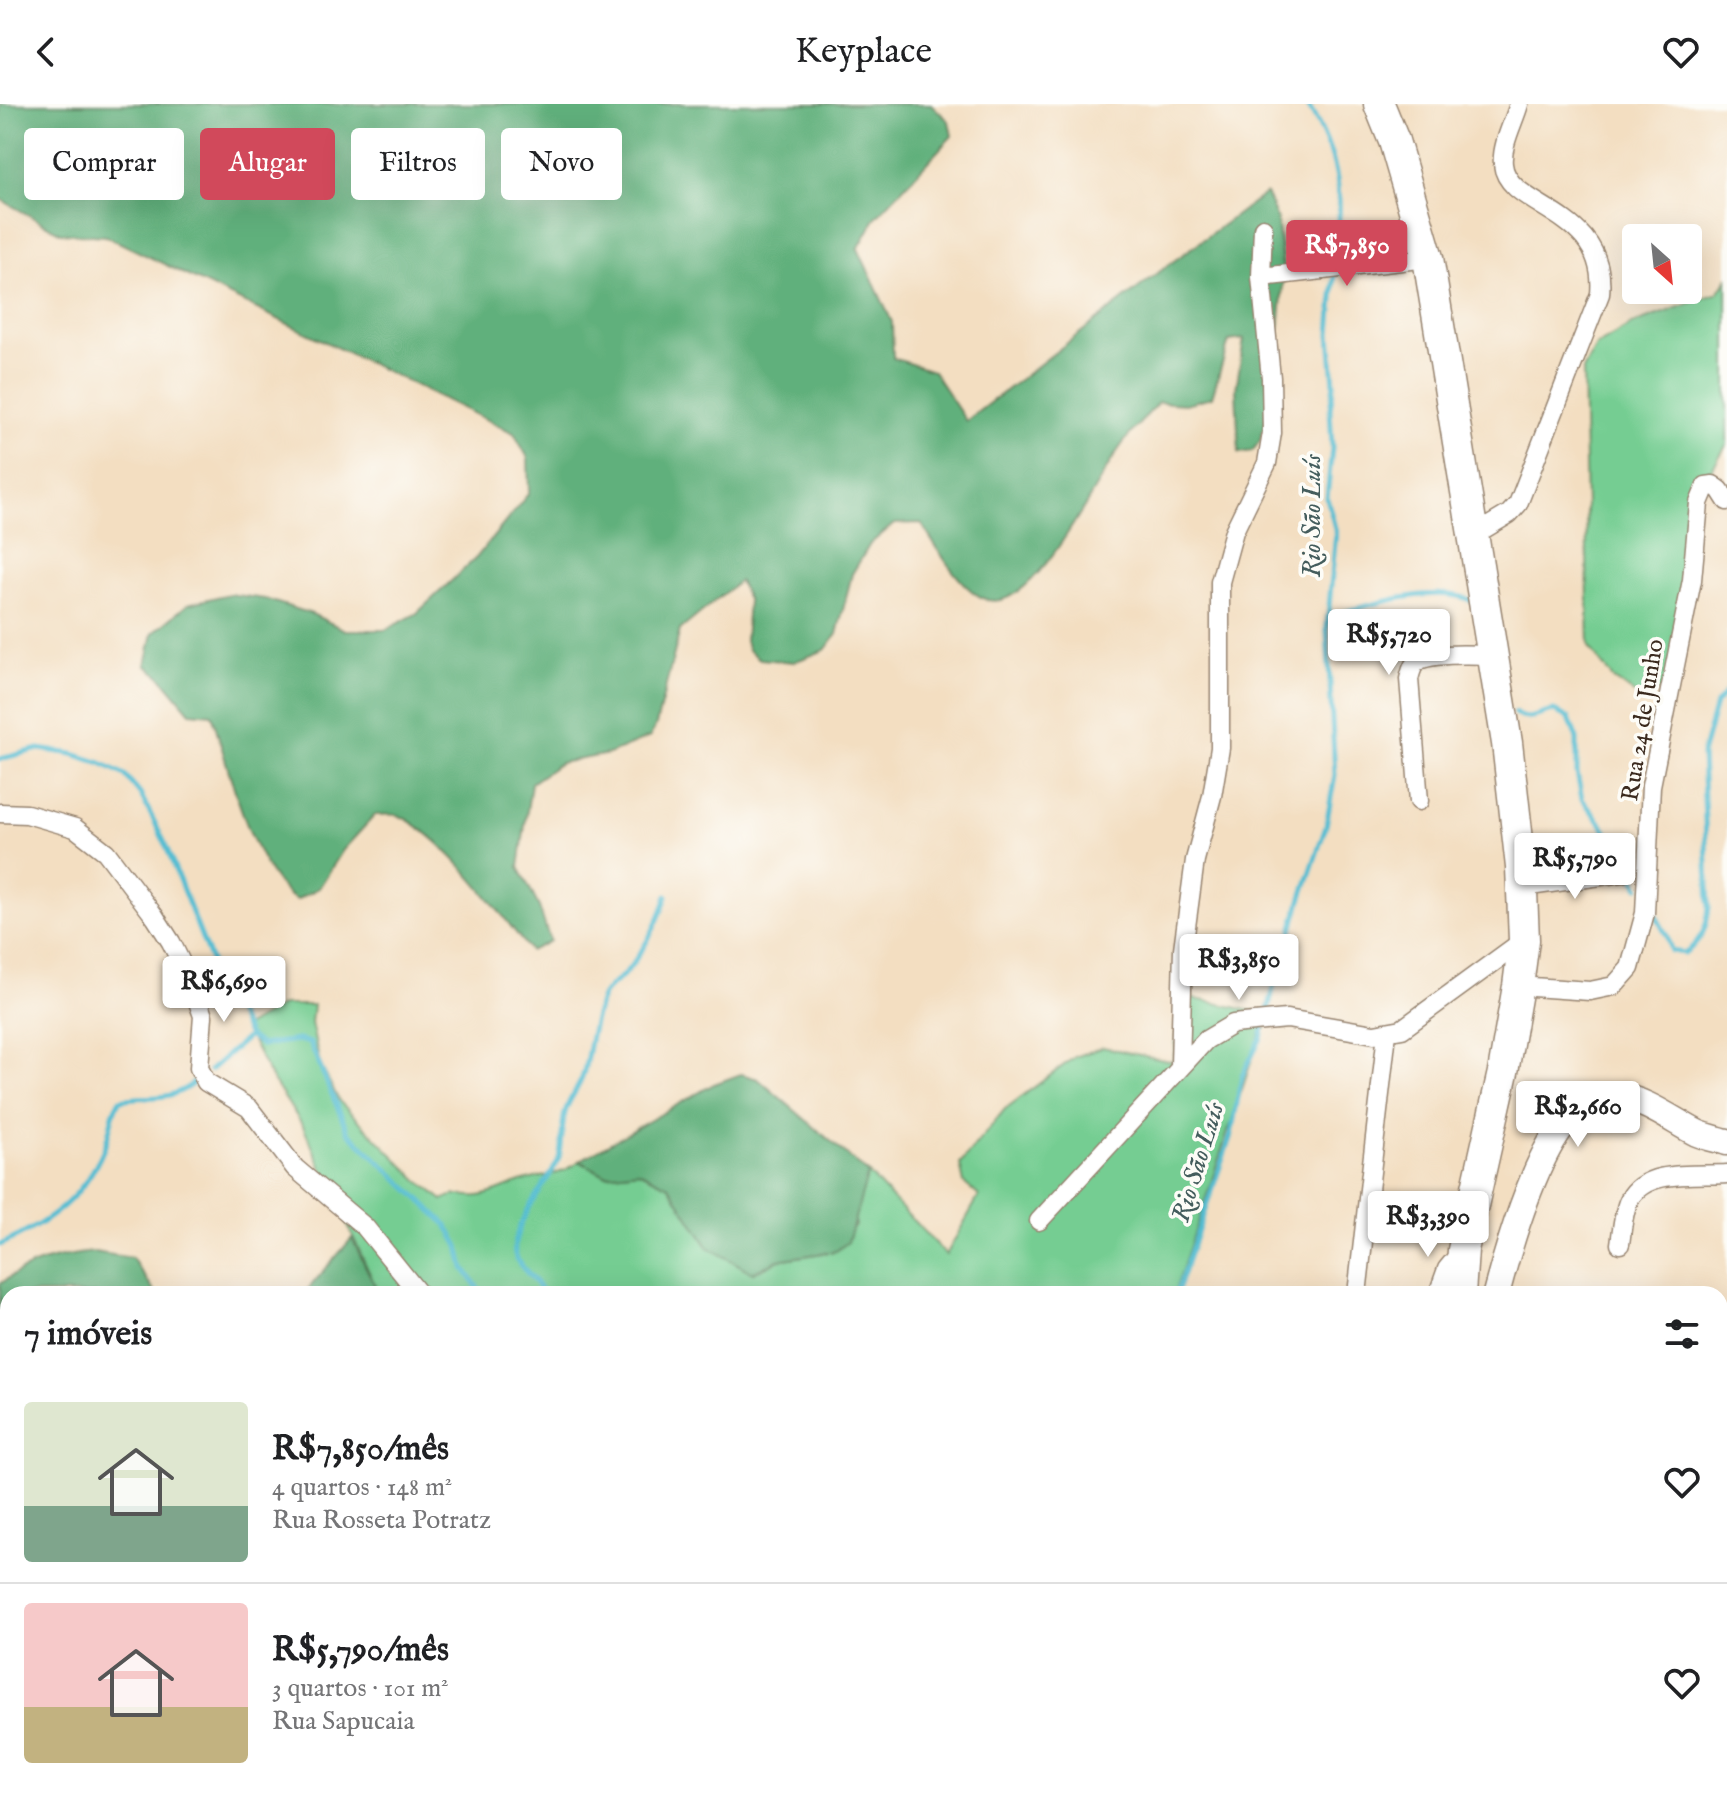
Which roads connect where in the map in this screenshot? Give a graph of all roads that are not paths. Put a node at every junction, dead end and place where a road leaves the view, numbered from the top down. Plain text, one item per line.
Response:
1 (1379, 104) edge
2 (1519, 104) edge
3 (1263, 228) dead end
4 (1428, 258) junction
5 (1261, 277) junction
6 (1727, 501) edge
7 (1474, 535) junction
8 (1492, 655) junction
9 (1419, 801) dead end
10 (0, 813) edge
11 (1622, 873) dead end
12 (1522, 887) junction
13 (1524, 940) junction
14 (1518, 986) junction
15 (1387, 1033) junction
16 (1180, 1067) junction
17 (1727, 1142) edge
18 (1727, 1174) edge
19 (1039, 1221) dead end
20 (1620, 1244) dead end
21 (1463, 1250) junction
22 (412, 1286) edge
23 (1358, 1286) edge
24 (1441, 1286) edge
25 (1461, 1286) edge
26 (1499, 1286) edge

1 - 4 main road
2 - 7 street
3 - 5 street
4 - 5 street
4 - 7 main road
5 - 16 street
6 - 14 street, Rua 24 de Junho
7 - 8 main road
8 - 9 street
8 - 12 main road
10 - 22 street
11 - 12 street
12 - 13 main road
13 - 14 main road
13 - 15 street
14 - 21 main road
15 - 16 street
15 - 23 street
16 - 19 street
17 - 26 street
18 - 20 street
21 - 24 street
21 - 25 main road

